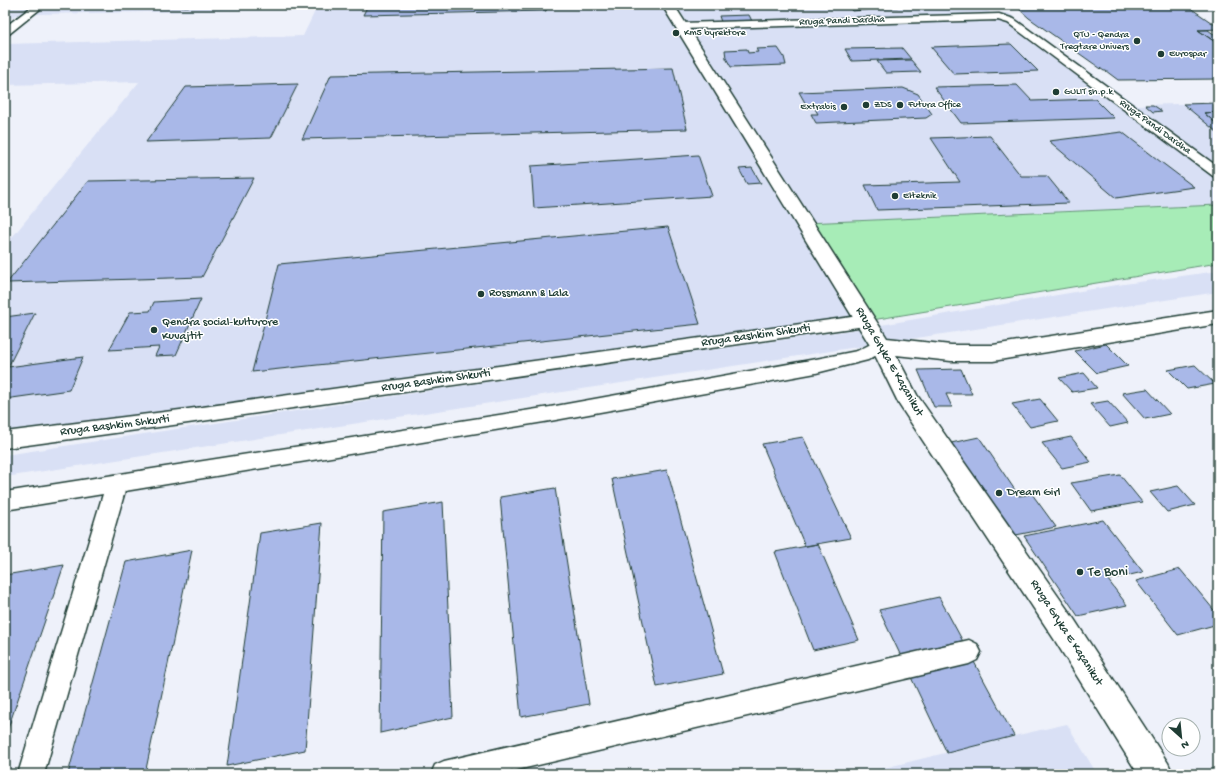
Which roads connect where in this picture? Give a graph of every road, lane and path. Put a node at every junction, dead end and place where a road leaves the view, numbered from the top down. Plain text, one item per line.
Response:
1 (40, 5) edge
2 (668, 5) edge
3 (681, 26) junction
4 (5, 32) edge
5 (1218, 173) edge
6 (1218, 317) edge
7 (866, 321) junction
8 (881, 345) junction
9 (5, 440) edge
10 (117, 484) junction
11 (5, 501) edge
12 (969, 652) dead end
13 (498, 768) edge
14 (31, 774) edge
15 (444, 774) edge
16 (1157, 774) edge

1 - 4 street
2 - 3 street, Rruga Gryka E Kaçanikut
3 - 5 street, Rruga Pandi Dardha
3 - 7 street, Rruga Gryka E Kaçanikut
6 - 8 street
7 - 8 street, Rruga Gryka E Kaçanikut
7 - 9 street, Rruga Bashkim Shkurti
8 - 10 street
8 - 16 street, Rruga Gryka E Kaçanikut
10 - 11 street
10 - 14 street
12 - 13 street
13 - 15 street

